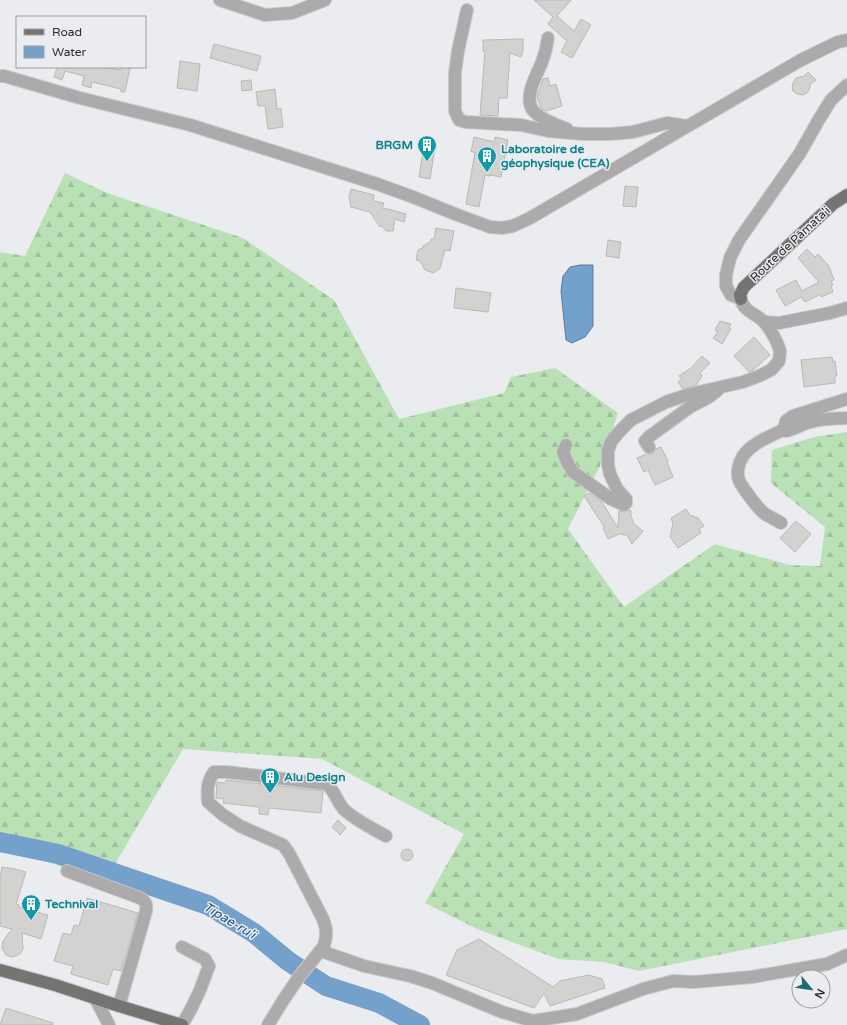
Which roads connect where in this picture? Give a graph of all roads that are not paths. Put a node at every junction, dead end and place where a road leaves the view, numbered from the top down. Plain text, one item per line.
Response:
1 (220, 0) edge
2 (325, 0) edge
3 (467, 10) dead end
4 (548, 38) dead end
5 (847, 40) edge
6 (0, 76) edge
7 (847, 85) edge
8 (847, 94) edge
9 (831, 100) junction
10 (687, 126) junction
11 (583, 134) junction
12 (847, 195) edge
13 (741, 299) junction
14 (847, 308) edge
15 (764, 322) junction
16 (723, 386) junction
17 (847, 399) edge
18 (847, 418) edge
19 (784, 429) junction
20 (566, 445) dead end
21 (648, 447) dead end
22 (781, 523) dead end
23 (386, 836) dead end
24 (67, 871) dead end
25 (182, 947) dead end
26 (317, 955) junction
27 (847, 955) edge
28 (0, 970) edge
29 (95, 998) junction
30 (118, 1006) junction
31 (109, 1025) edge
32 (182, 1025) edge
33 (268, 1025) edge

1 - 2 street
3 - 11 street
4 - 11 street
5 - 10 street
6 - 10 street
7 - 9 street
8 - 9 street
9 - 13 street
10 - 11 street
12 - 13 main road, Route de Pāmata'i
13 - 15 street
14 - 15 street
15 - 16 street
16 - 20 street
16 - 21 street
17 - 19 street
18 - 19 street
19 - 22 street
23 - 26 street
24 - 30 street
25 - 32 street
26 - 27 street
26 - 33 street
28 - 29 main road
29 - 30 main road
29 - 31 street
30 - 32 main road

